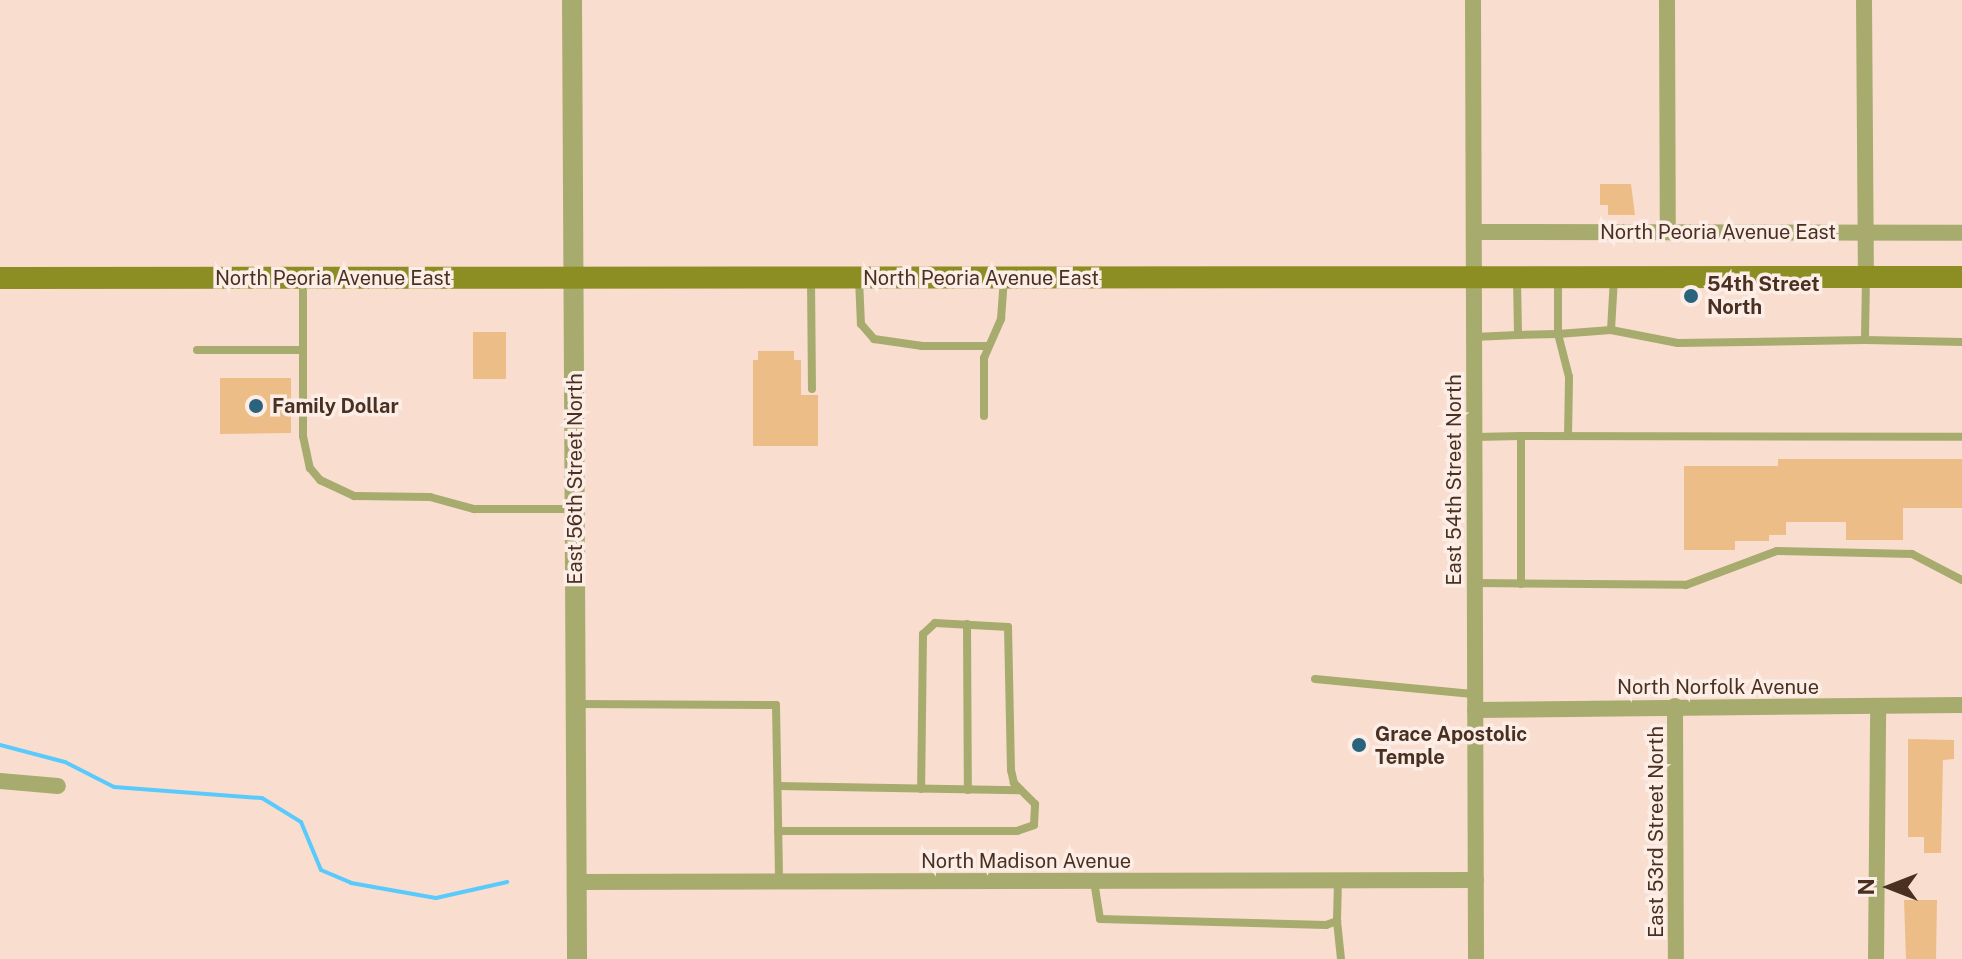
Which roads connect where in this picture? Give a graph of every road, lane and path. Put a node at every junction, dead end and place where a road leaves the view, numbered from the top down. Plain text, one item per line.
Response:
1 (572, 0) edge
2 (1473, 0) edge
3 (1667, 0) edge
4 (1864, 0) edge
5 (1474, 232) junction
6 (1668, 232) junction
7 (1866, 232) junction
8 (1962, 233) edge
9 (811, 277) junction
10 (859, 277) junction
11 (1866, 277) junction
12 (1962, 277) edge
13 (0, 278) edge
14 (303, 278) junction
15 (573, 278) junction
16 (1004, 278) junction
17 (1473, 278) junction
18 (1517, 278) junction
19 (1558, 278) junction
20 (1614, 278) junction
21 (1611, 330) junction
22 (1558, 334) junction
23 (1518, 335) junction
24 (1474, 337) junction
25 (1865, 340) junction
26 (1962, 342) edge
27 (987, 346) junction
28 (197, 350) dead end
29 (303, 350) junction
30 (812, 389) dead end
31 (984, 416) dead end
32 (1521, 436) junction
33 (1568, 436) junction
34 (1474, 437) junction
35 (1962, 437) edge
36 (575, 509) junction
37 (1962, 580) edge
38 (1474, 583) junction
39 (1521, 584) junction
40 (967, 624) junction
41 (1315, 679) dead end
42 (1475, 702) junction
43 (576, 704) junction
44 (1962, 705) edge
45 (1675, 706) junction
46 (1878, 708) junction
47 (0, 781) edge
48 (58, 786) dead end
49 (778, 786) junction
50 (921, 789) junction
51 (968, 790) junction
52 (1019, 790) junction
53 (778, 831) junction
54 (1476, 880) junction
55 (1094, 881) junction
56 (1338, 881) junction
57 (577, 882) junction
58 (779, 882) junction
59 (1337, 921) junction
60 (577, 959) edge
61 (1341, 959) edge
62 (1476, 959) edge
63 (1676, 959) edge
64 (1876, 959) edge

1 - 15 street, East 56th Street North
2 - 5 street, East 54th Street North
3 - 6 street
4 - 7 street
5 - 6 street, North Peoria Avenue East
5 - 17 street, East 54th Street North
6 - 7 street, North Peoria Avenue East
7 - 8 street, North Peoria Avenue East
7 - 11 street
9 - 10 main road, North Peoria Avenue East
9 - 15 main road, North Peoria Avenue East
9 - 30 lane
10 - 16 main road, North Peoria Avenue East
10 - 27 lane
11 - 12 main road, North Peoria Avenue East
11 - 20 main road, North Peoria Avenue East
11 - 25 lane
13 - 14 main road, North Peoria Avenue East
14 - 15 main road, North Peoria Avenue East
14 - 29 lane
15 - 36 street, East 56th Street North
16 - 17 main road, North Peoria Avenue East
16 - 27 lane
17 - 18 main road, North Peoria Avenue East
17 - 24 street, East 54th Street North
18 - 19 main road, North Peoria Avenue East
18 - 23 lane
19 - 20 main road, North Peoria Avenue East
19 - 22 lane
20 - 21 lane
21 - 22 lane
21 - 25 lane
22 - 23 lane
22 - 33 lane
23 - 24 lane
24 - 34 street, East 54th Street North
25 - 26 lane
27 - 31 lane
28 - 29 lane
29 - 36 lane
32 - 33 lane
32 - 34 lane
32 - 39 lane
33 - 35 lane
34 - 38 street, East 54th Street North
36 - 43 street, East 56th Street North
37 - 39 lane
38 - 39 lane
38 - 42 street, East 54th Street North
40 - 50 lane
40 - 51 lane
40 - 52 lane
41 - 42 lane
42 - 45 street, North Norfolk Avenue
42 - 54 street, East 54th Street North
43 - 49 lane
43 - 57 street, East 56th Street North
44 - 46 street, North Norfolk Avenue
45 - 46 street, North Norfolk Avenue
45 - 63 street, East 53rd Street North
46 - 64 street
47 - 48 street
49 - 50 lane
49 - 53 lane
50 - 51 lane
51 - 52 lane
52 - 53 lane
53 - 58 lane
54 - 56 street, North Madison Avenue
54 - 62 street, East 54th Street North
55 - 56 street, North Madison Avenue
55 - 58 street, North Madison Avenue
55 - 59 lane
56 - 59 lane
57 - 58 street, North Madison Avenue
57 - 60 street, East 56th Street North
59 - 61 lane

